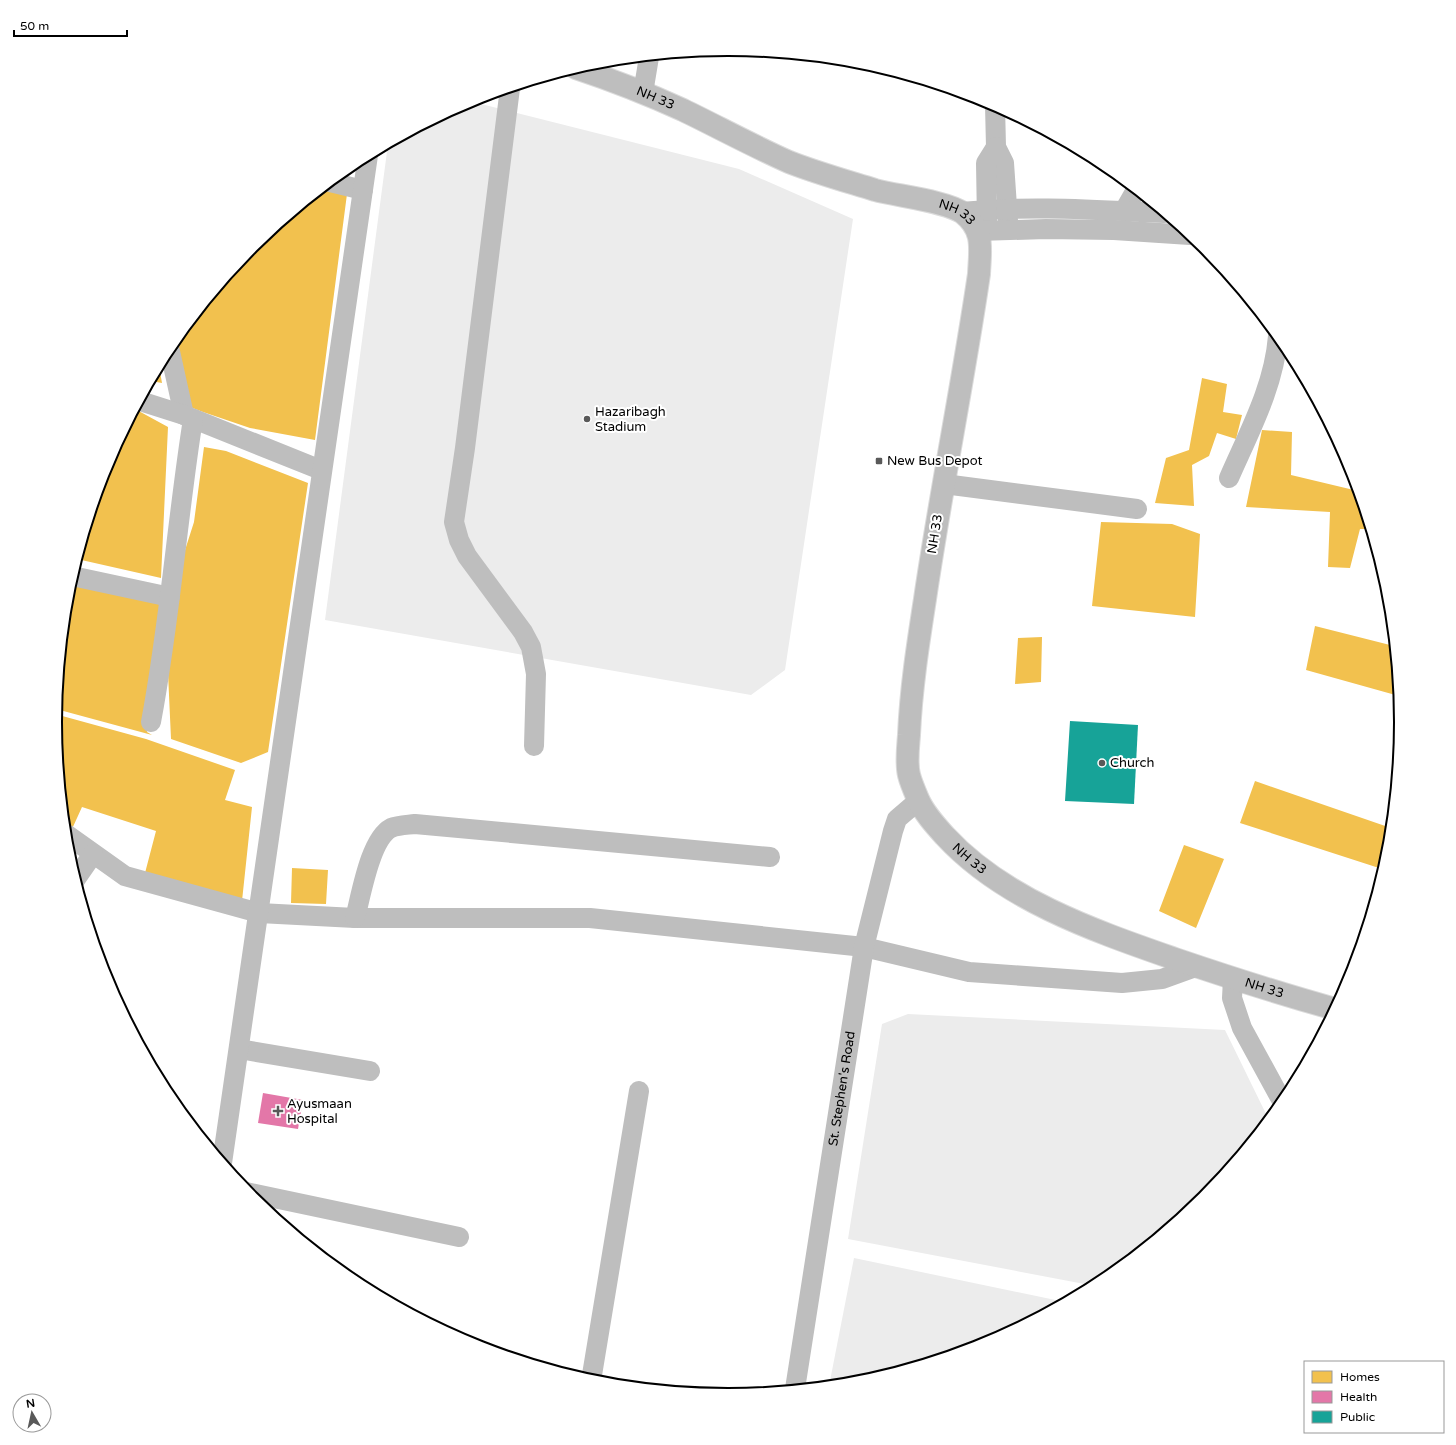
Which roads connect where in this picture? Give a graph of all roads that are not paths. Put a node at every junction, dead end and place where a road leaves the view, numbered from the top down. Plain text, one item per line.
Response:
1 (648, 61) edge
2 (586, 72) edge
3 (509, 93) edge
4 (643, 93) junction
5 (994, 112) edge
6 (996, 147) junction
7 (367, 162) edge
8 (336, 184) edge
9 (363, 190) junction
10 (1134, 194) edge
11 (986, 209) junction
12 (1007, 209) junction
13 (1124, 211) junction
14 (961, 212) junction
15 (1157, 213) edge
16 (1008, 231) junction
17 (983, 232) junction
18 (1181, 234) edge
19 (1277, 344) edge
20 (172, 356) edge
21 (144, 401) edge
22 (189, 417) junction
23 (321, 470) junction
24 (1229, 478) dead end
25 (944, 484) junction
26 (1137, 509) dead end
27 (78, 577) edge
28 (170, 597) junction
29 (151, 722) dead end
30 (534, 746) dead end
31 (918, 801) junction
32 (72, 838) edge
33 (93, 854) junction
34 (770, 857) dead end
35 (79, 874) edge
36 (259, 913) junction
37 (355, 918) junction
38 (864, 947) junction
39 (1198, 966) junction
40 (1233, 979) junction
41 (1330, 1008) edge
42 (239, 1049) junction
43 (370, 1071) dead end
44 (639, 1091) dead end
45 (1279, 1097) edge
46 (223, 1157) edge
47 (257, 1194) edge
48 (459, 1237) dead end
49 (591, 1374) edge
50 (796, 1385) edge

1 - 4 street
2 - 4 main road, NH 33
3 - 30 street
4 - 14 main road, NH 33
5 - 6 street
6 - 11 street
6 - 12 street
7 - 9 street
8 - 9 street
9 - 23 street
10 - 13 street
11 - 12 street
11 - 14 street
11 - 17 street
12 - 13 street
12 - 16 street
13 - 15 street
14 - 17 main road, NH 33
16 - 17 street
16 - 18 street
17 - 25 main road, NH 33
19 - 24 street
20 - 22 street
21 - 22 street
22 - 23 street
22 - 28 street
23 - 36 street
25 - 26 street
25 - 31 main road, NH 33
27 - 28 street
28 - 29 street
31 - 38 street, St. Stephen's Road
31 - 39 main road, NH 33
32 - 33 street
33 - 35 street
33 - 36 street
34 - 37 street
36 - 37 street
36 - 42 street
37 - 38 street
38 - 39 street
38 - 50 street, St. Stephen's Road
39 - 40 main road, NH 33
40 - 41 main road, NH 33
40 - 45 street
42 - 43 street
42 - 46 street
44 - 49 street
47 - 48 street

